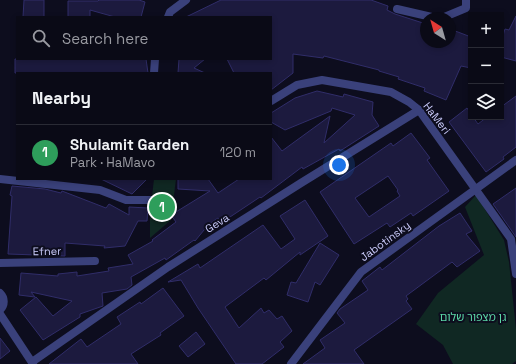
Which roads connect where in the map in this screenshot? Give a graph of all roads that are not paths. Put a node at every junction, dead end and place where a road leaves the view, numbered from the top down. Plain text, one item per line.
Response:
1 (186, 0) edge
2 (466, 0) edge
3 (397, 9) dead end
4 (456, 12) edge
5 (420, 14) edge
6 (168, 16) edge
7 (155, 60) edge
8 (154, 72) edge
9 (272, 101) edge
10 (419, 110) junction
11 (516, 160) edge
12 (0, 179) edge
13 (475, 189) junction
14 (152, 200) dead end
15 (95, 261) dead end
16 (515, 261) edge
17 (0, 263) edge
18 (516, 274) edge
19 (0, 293) edge
20 (0, 310) edge
21 (0, 314) edge
22 (33, 363) edge
23 (291, 364) edge

1 - 6 street
2 - 4 street
3 - 5 street
7 - 8 street
9 - 10 street, HaMeri
10 - 13 street, HaMeri
10 - 22 street, Geva
11 - 13 street, Jabotinsky
12 - 14 street
13 - 16 street, HaMeri
13 - 23 street, Jabotinsky
15 - 17 street, Efner
16 - 18 street, HaMeri
19 - 20 street
21 - 22 street

